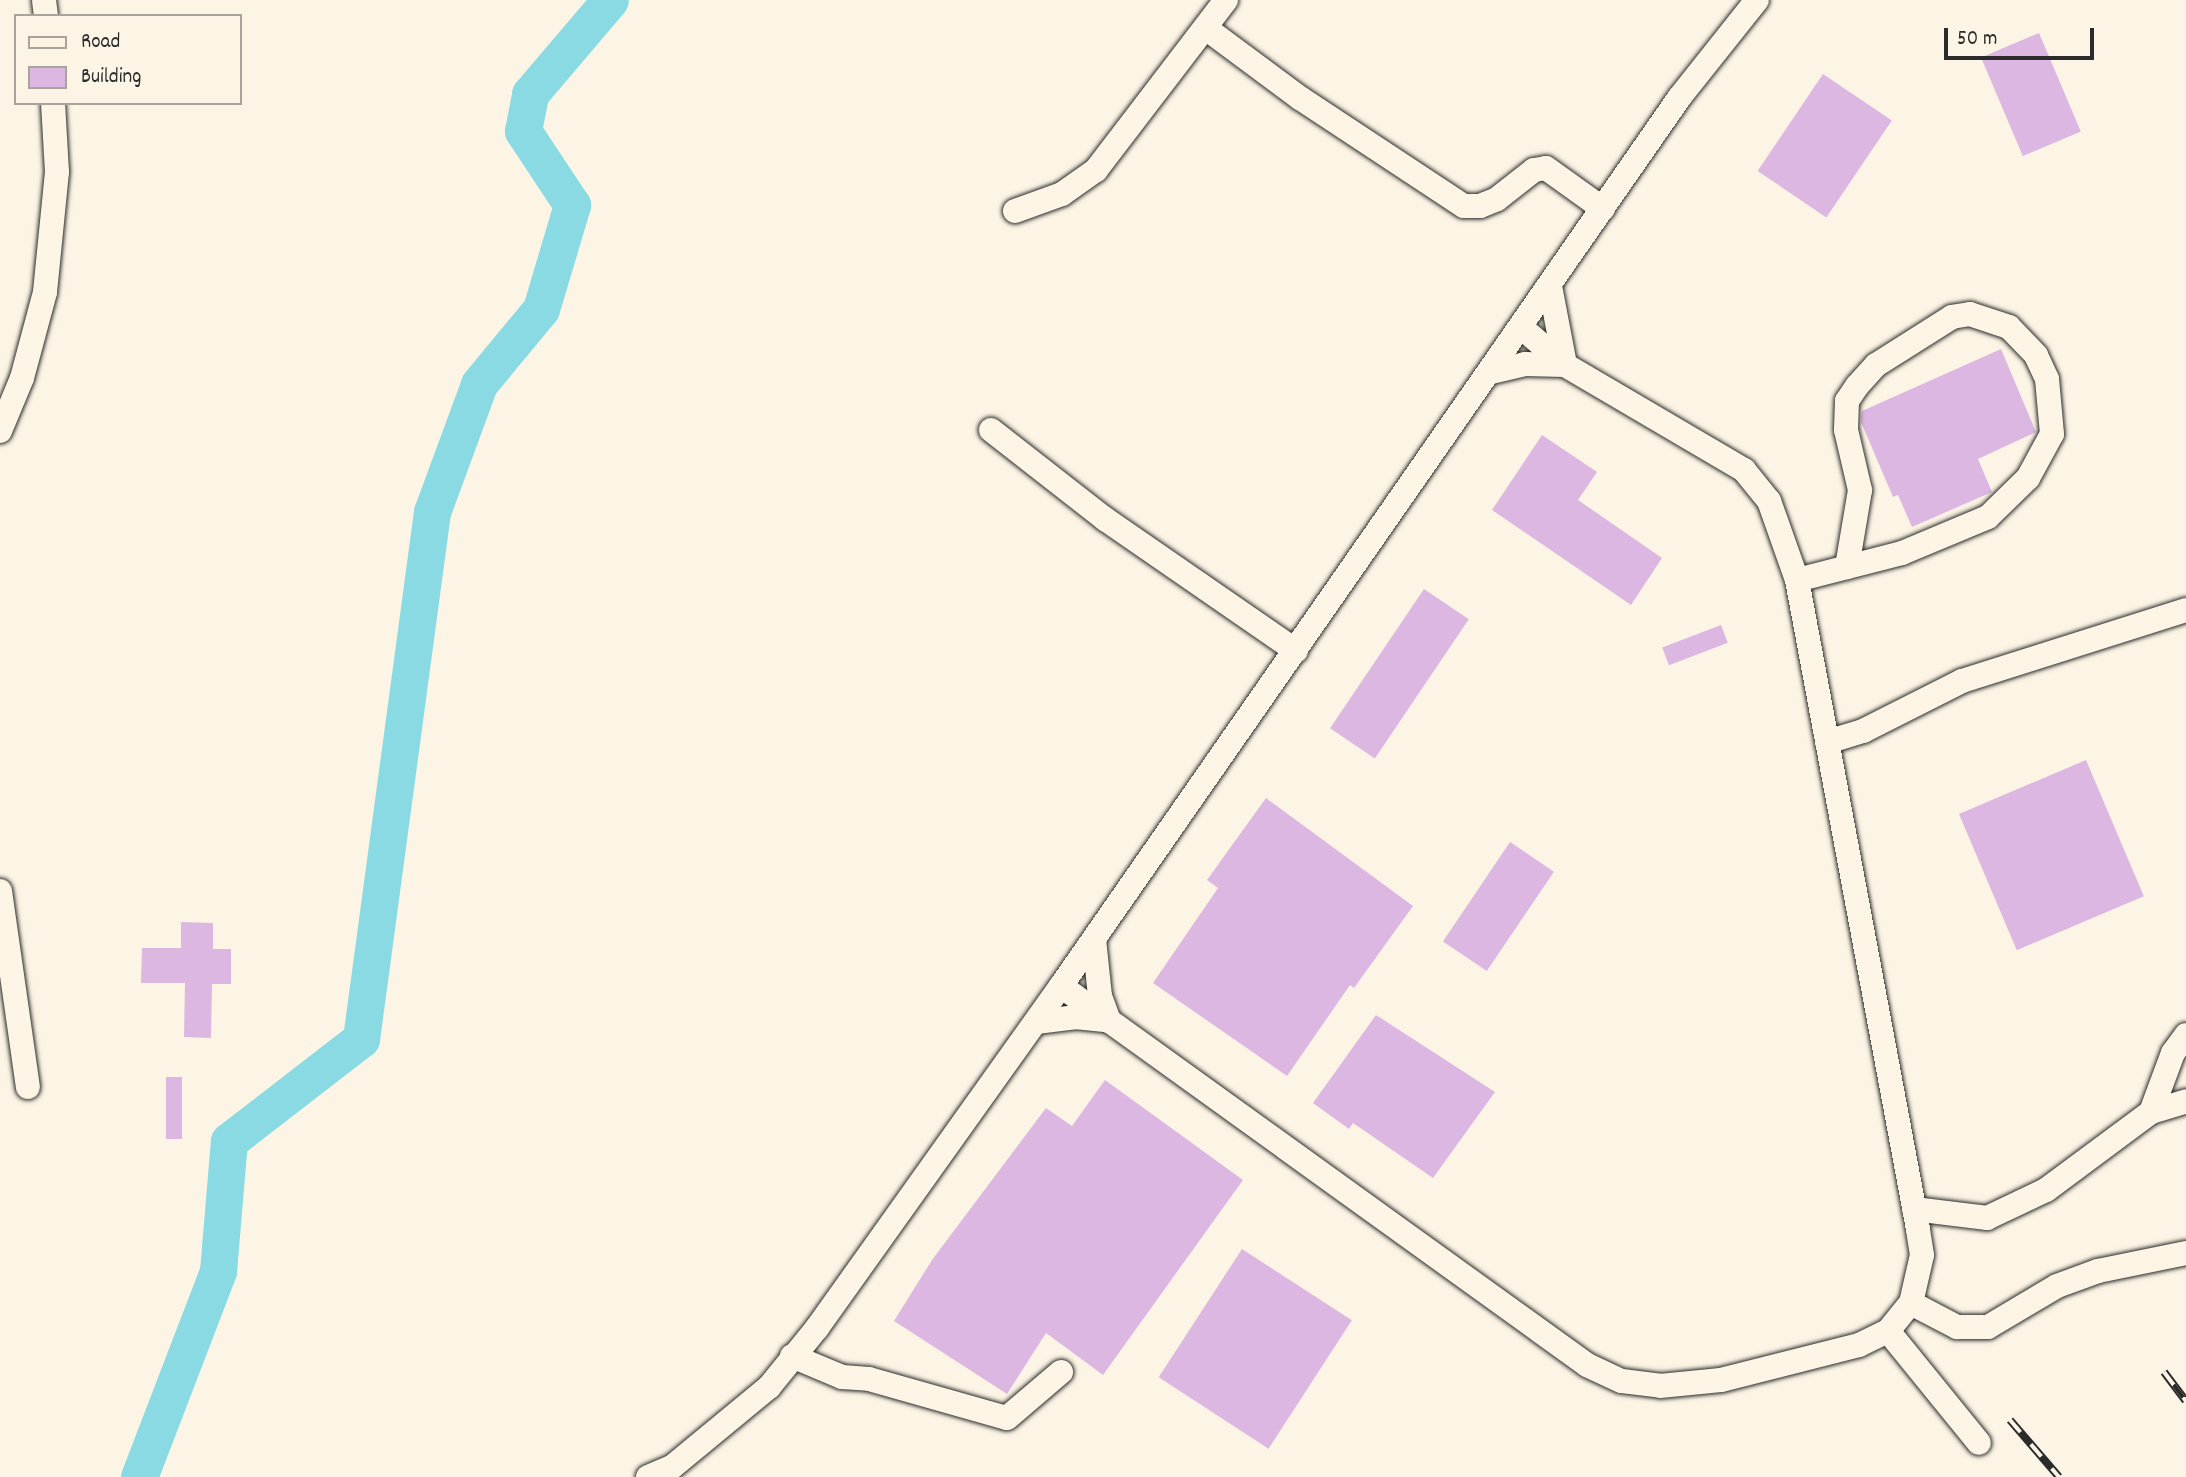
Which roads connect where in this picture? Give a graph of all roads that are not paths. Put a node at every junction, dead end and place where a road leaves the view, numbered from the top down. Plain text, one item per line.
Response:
1 (1226, 0) edge
2 (1757, 0) edge
3 (1207, 29) junction
4 (52, 105) edge
5 (1602, 209) junction
6 (1015, 211) dead end
7 (1549, 286) junction
8 (1521, 327) junction
9 (1565, 365) junction
10 (1490, 372) junction
11 (991, 430) dead end
12 (0, 431) edge
13 (1847, 567) junction
14 (1797, 580) junction
15 (2186, 610) edge
16 (1296, 651) junction
17 (1827, 742) junction
18 (0, 891) edge
19 (1094, 939) junction
20 (1061, 986) junction
21 (1109, 1021) junction
22 (1036, 1022) junction
23 (2186, 1035) edge
24 (28, 1087) dead end
25 (2186, 1101) edge
26 (2151, 1112) junction
27 (1914, 1209) junction
28 (2186, 1253) edge
29 (1911, 1303) junction
30 (1888, 1331) junction
31 (792, 1356) junction
32 (1061, 1372) dead end
33 (1979, 1443) dead end
34 (648, 1477) edge

1 - 3 street
2 - 5 street
3 - 5 street
3 - 6 street
4 - 12 street
5 - 7 street
7 - 8 street
7 - 9 street
8 - 9 street
8 - 10 street
9 - 10 street
9 - 14 street
10 - 16 street
11 - 16 street
13 - 13 street
13 - 14 street
14 - 17 street
15 - 17 street
16 - 19 street
17 - 27 street
18 - 24 street
19 - 20 street
19 - 21 street
20 - 21 street
20 - 22 street
21 - 22 street
21 - 30 street
22 - 31 street
23 - 26 street
25 - 26 street
26 - 27 street
27 - 29 street
28 - 29 street
29 - 30 street
30 - 33 street
31 - 32 street
31 - 34 street

